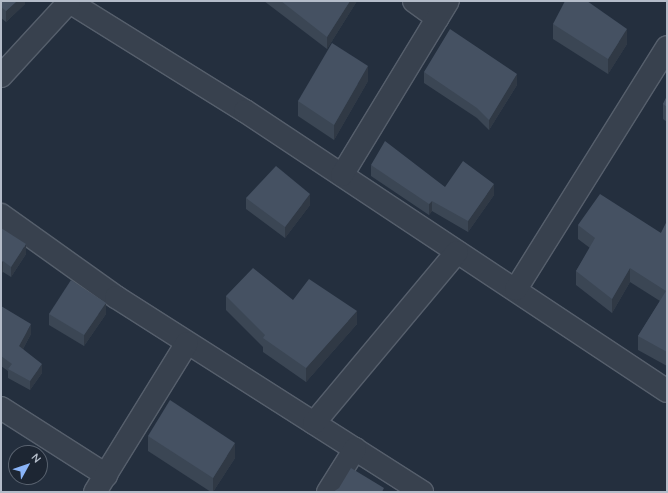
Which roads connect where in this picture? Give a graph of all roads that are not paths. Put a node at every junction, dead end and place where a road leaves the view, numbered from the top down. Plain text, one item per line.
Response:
1 (69, 1) edge
2 (414, 1) edge
3 (442, 10) edge
4 (667, 47) edge
5 (1, 76) edge
6 (342, 175) junction
7 (1, 215) edge
8 (457, 252) junction
9 (516, 289) junction
10 (187, 343) junction
11 (667, 391) edge
12 (1, 408) edge
13 (314, 423) junction
14 (355, 449) junction
15 (101, 484) edge
16 (328, 492) edge
17 (422, 492) edge

1 - 5 street
1 - 6 street
2 - 3 street
3 - 6 street
4 - 9 street
6 - 8 street
7 - 10 street
8 - 9 street
8 - 13 street
9 - 11 street
10 - 13 street
10 - 15 street
12 - 15 street
13 - 14 street
14 - 16 street
14 - 17 street

